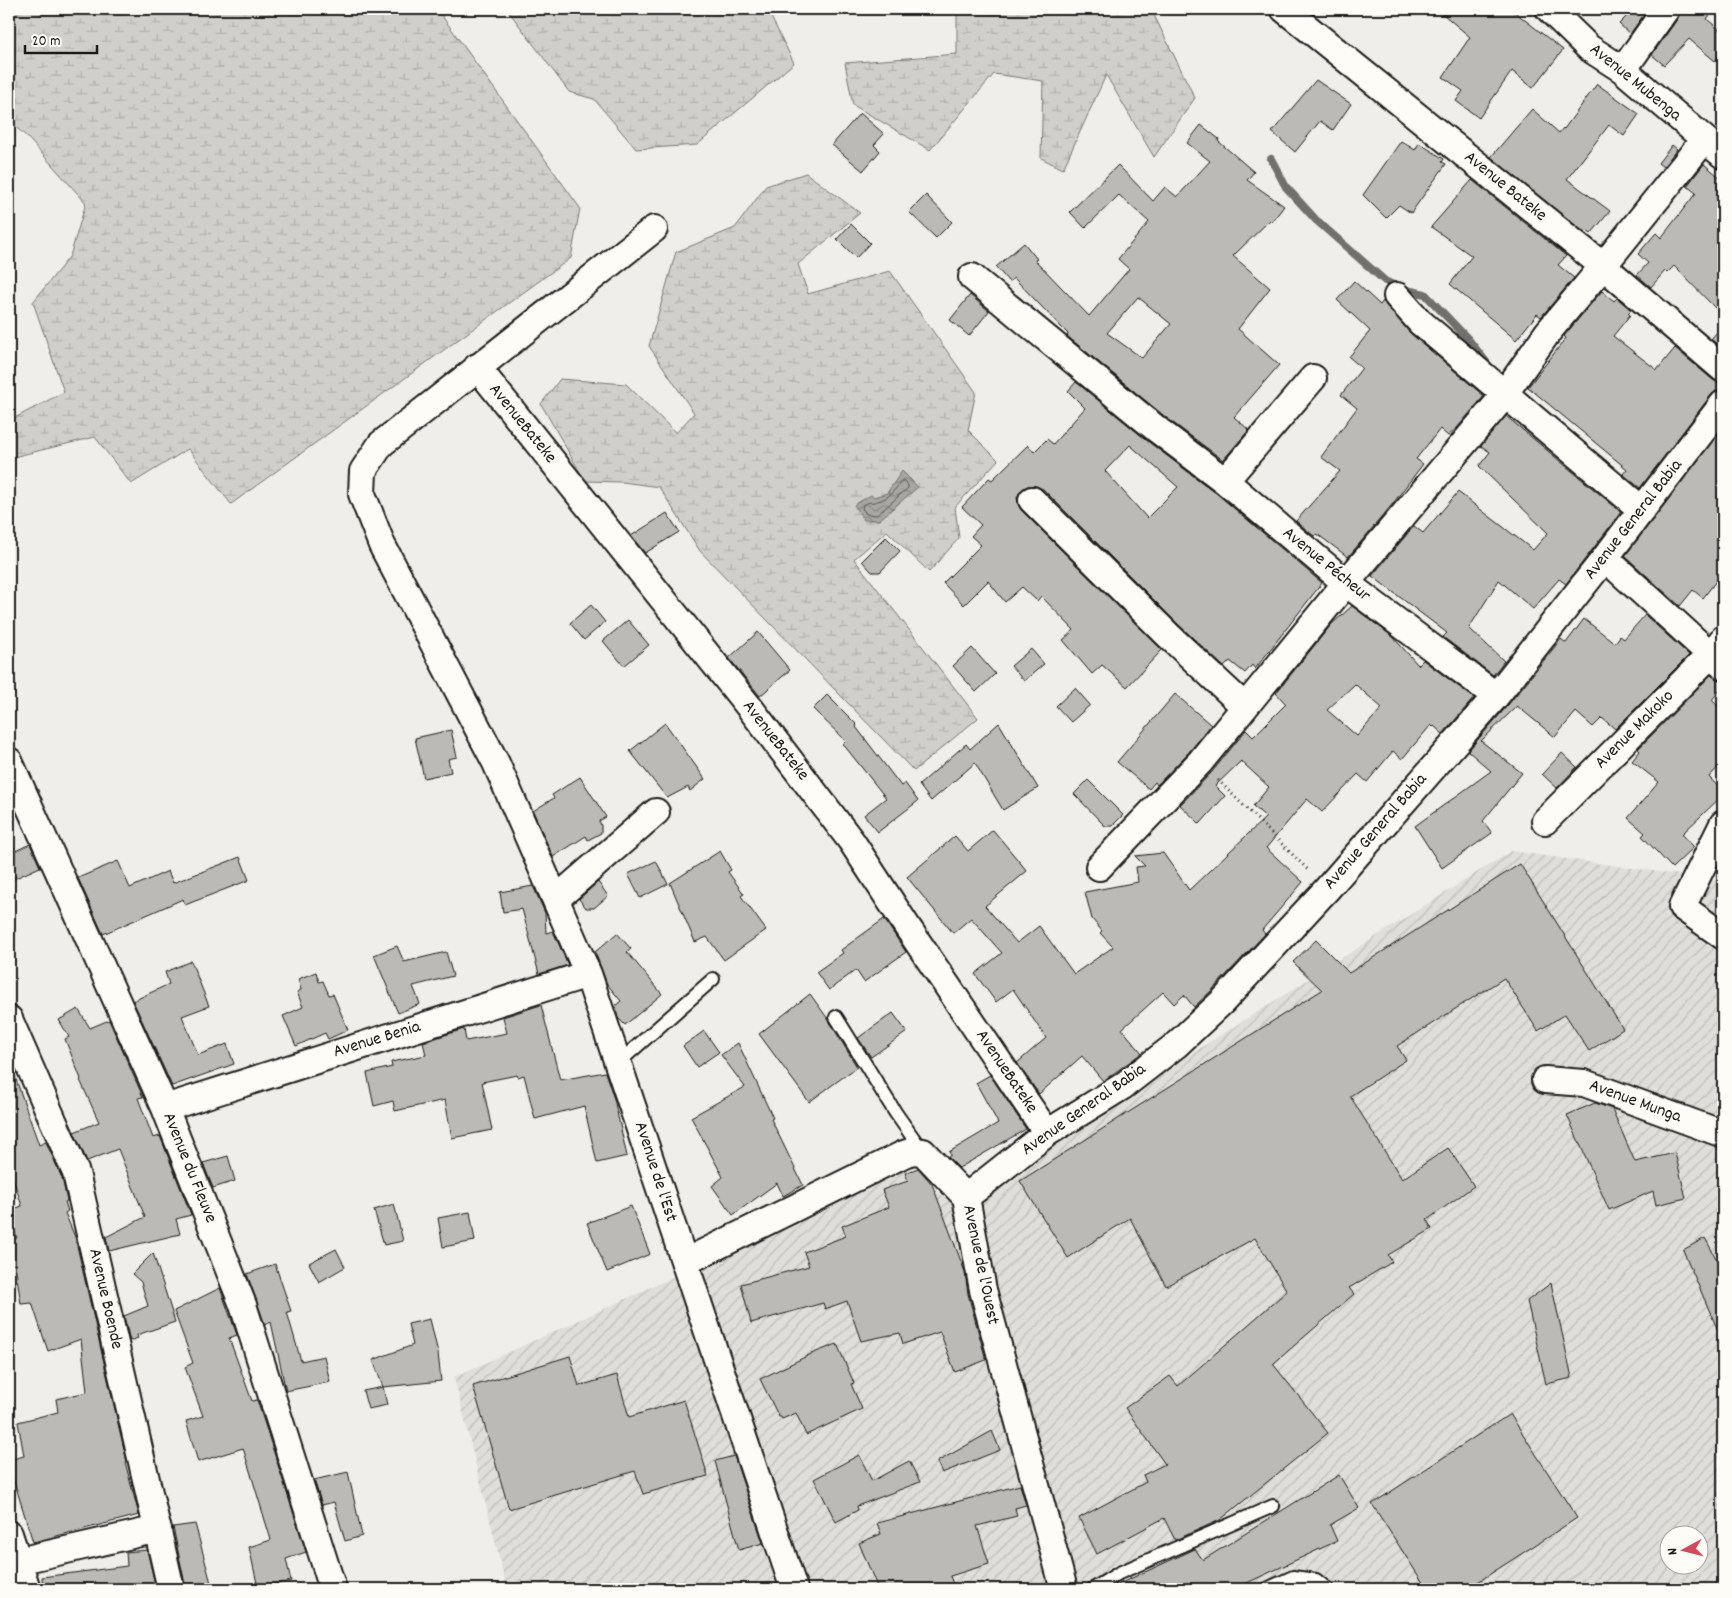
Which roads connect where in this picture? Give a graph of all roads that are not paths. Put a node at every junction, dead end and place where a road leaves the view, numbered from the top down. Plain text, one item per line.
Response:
1 (1284, 9) edge
2 (1548, 9) edge
3 (1666, 9) edge
4 (1623, 70) junction
5 (1714, 148) edge
6 (654, 229) dead end
7 (1603, 266) junction
8 (972, 277) dead end
9 (1397, 296) dead end
10 (477, 367) junction
11 (1723, 369) edge
12 (1313, 378) dead end
13 (1504, 393) junction
14 (1723, 404) edge
15 (1225, 481) junction
16 (1032, 500) dead end
17 (1642, 510) junction
18 (1605, 558) junction
19 (1346, 583) junction
20 (1719, 653) edge
21 (1496, 696) junction
22 (1245, 707) junction
23 (9, 761) edge
24 (656, 812) dead end
25 (1545, 821) dead end
26 (1723, 824) edge
27 (1100, 867) dead end
28 (556, 899) junction
29 (1723, 936) edge
30 (588, 974) junction
31 (713, 978) dead end
32 (836, 1017) dead end
33 (9, 1019) edge
34 (618, 1063) junction
35 (1545, 1080) dead end
36 (165, 1108) junction
37 (1048, 1132) junction
38 (1723, 1134) edge
39 (923, 1152) junction
40 (966, 1197) junction
41 (685, 1262) junction
42 (1273, 1506) dead end
43 (158, 1529) junction
44 (9, 1534) edge
45 (18, 1561) junction
46 (27, 1589) edge
47 (171, 1589) edge
48 (333, 1589) edge
49 (794, 1589) edge
50 (1064, 1589) edge
51 (1093, 1589) edge
52 (1267, 1589) edge
53 (1327, 1589) edge

1 - 7 street, Avenue Bateke
2 - 4 street, Avenue Mubenga
3 - 4 street
4 - 5 street, Avenue Mubenga
5 - 7 street
6 - 10 street, Avenue de l'Est
7 - 11 street, Avenue Bateke
7 - 13 street
8 - 15 street, Avenue Pécheur
9 - 13 street
10 - 28 street, Avenue de l'Est
10 - 37 street, AvenueBateke
12 - 15 street
13 - 17 street
13 - 19 street
14 - 17 street, Avenue General Babia
15 - 19 street, Avenue Pécheur
16 - 22 street
17 - 18 street, Avenue General Babia
18 - 20 street
18 - 21 street, Avenue General Babia
19 - 21 street, Avenue Pécheur
19 - 22 street
20 - 25 street, Avenue Makoko
21 - 37 street, Avenue General Babia
22 - 27 street
23 - 36 street, Avenue du Fleuve
24 - 28 street
26 - 29 street
28 - 30 street, Avenue de l'Est
30 - 34 street, Avenue de l'Est
30 - 36 street, Avenue Benia
31 - 34 lane
32 - 39 lane
33 - 43 street, Avenue Boende
34 - 41 street, Avenue de l'Est
35 - 38 street, Avenue Munga
36 - 48 street, Avenue du Fleuve
37 - 40 street, Avenue General Babia
39 - 40 street, Avenue de l'Ouest
39 - 41 street
40 - 50 street, Avenue de l'Ouest
41 - 49 street, Avenue de l'Est
42 - 51 lane
43 - 45 street
43 - 47 street, Avenue Boende
44 - 45 street
45 - 46 street
52 - 53 lane

